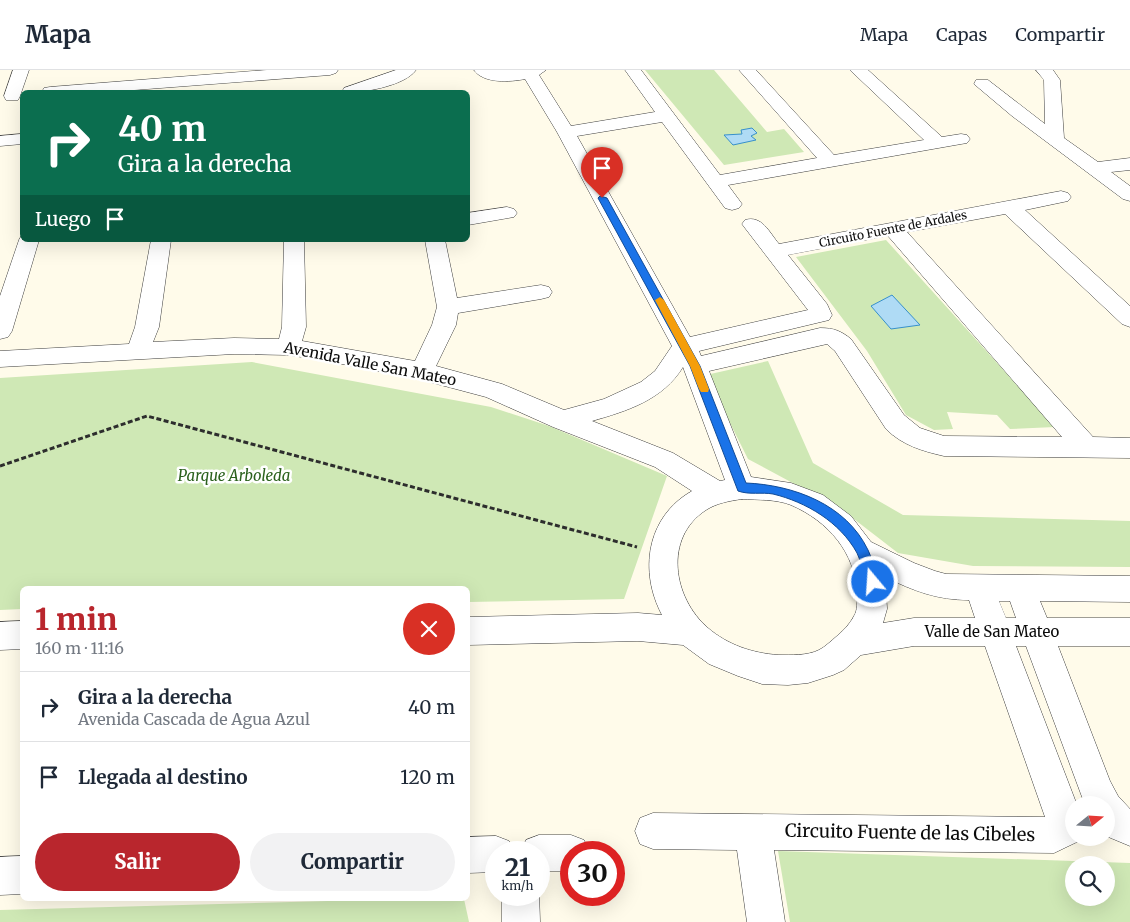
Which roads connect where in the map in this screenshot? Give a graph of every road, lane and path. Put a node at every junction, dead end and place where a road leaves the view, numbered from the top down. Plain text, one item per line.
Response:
1 (21, 70) edge
2 (319, 70) edge
3 (408, 70) edge
4 (482, 70) edge
5 (633, 70) edge
6 (747, 70) edge
7 (858, 70) edge
8 (1044, 70) edge
9 (534, 72) edge
10 (393, 78) junction
11 (982, 84) dead end
12 (333, 88) dead end
13 (74, 90) edge
14 (356, 90) edge
15 (409, 90) dead end
16 (12, 96) edge
17 (660, 109) junction
18 (562, 124) junction
19 (1055, 138) junction
20 (962, 139) dead end
21 (20, 140) edge
22 (0, 142) edge
23 (938, 143) junction
24 (830, 162) junction
25 (1130, 164) edge
26 (1095, 168) junction
27 (714, 182) junction
28 (1130, 195) edge
29 (1061, 197) dead end
30 (732, 204) dead end
31 (1010, 206) junction
32 (507, 213) dead end
33 (470, 219) edge
34 (752, 224) dead end
35 (893, 229) junction
36 (28, 242) edge
37 (161, 242) edge
38 (294, 242) edge
39 (436, 242) edge
40 (775, 251) junction
41 (541, 292) dead end
42 (448, 307) junction
43 (1130, 319) edge
44 (827, 326) junction
45 (0, 331) edge
46 (288, 347) junction
47 (137, 352) junction
48 (690, 356) junction
49 (0, 359) edge
50 (422, 371) junction
51 (562, 420) junction
52 (1087, 448) junction
53 (1130, 448) edge
54 (0, 466) edge
55 (729, 490) junction
56 (862, 551) junction
57 (662, 553) junction
58 (979, 587) junction
59 (1020, 588) junction
60 (1130, 589) edge
61 (470, 630) edge
62 (691, 632) junction
63 (996, 632) junction
64 (1130, 632) edge
65 (1038, 633) junction
66 (0, 636) edge
67 (20, 636) edge
68 (855, 642) junction
69 (1100, 796) edge
70 (653, 831) dead end
71 (753, 832) junction
72 (485, 854) edge
73 (470, 855) edge
74 (20, 875) edge
75 (0, 876) edge
76 (521, 906) edge
77 (521, 922) edge
78 (766, 922) edge

1 - 16 street
2 - 12 street
2 - 13 street
3 - 10 street
4 - 9 street
5 - 17 street
6 - 24 street
7 - 23 street
8 - 19 street
9 - 18 street
10 - 14 street
10 - 15 street
11 - 19 street
17 - 18 street
17 - 27 street
18 - 48 street
19 - 26 street
20 - 23 street
21 - 22 street
23 - 24 street
24 - 27 street
25 - 26 street
26 - 28 street
27 - 30 street
29 - 31 street, Circuito Fuente de Ardales
31 - 35 street, Circuito Fuente de Ardales
31 - 43 street
32 - 33 street
34 - 40 street
35 - 40 street, Circuito Fuente de Ardales
35 - 52 street
36 - 45 street
37 - 47 street
38 - 46 street
39 - 42 street
40 - 44 street
41 - 42 street
42 - 50 street
44 - 48 street
44 - 52 street
46 - 47 street, Avenida Valle San Mateo
46 - 50 street, Avenida Valle San Mateo
47 - 49 street, Avenida Valle San Mateo
48 - 51 street
48 - 55 street
50 - 51 street, Avenida Valle San Mateo
51 - 55 street, Avenida Valle San Mateo
52 - 53 street
54 - 57 path
55 - 56 street
55 - 57 street
56 - 58 street
56 - 68 street
57 - 62 street
58 - 59 street
58 - 63 street
59 - 60 street
59 - 65 street
61 - 62 street
62 - 68 street
63 - 65 street, Valle de San Mateo
63 - 68 street, Valle de San Mateo
63 - 71 street, Circuito Fuente de las Cibeles
64 - 65 street, Valle de San Mateo
65 - 69 street
66 - 67 street
70 - 71 street, Circuito Fuente de las Cibeles
71 - 78 street
72 - 73 street
74 - 75 street
76 - 77 street

